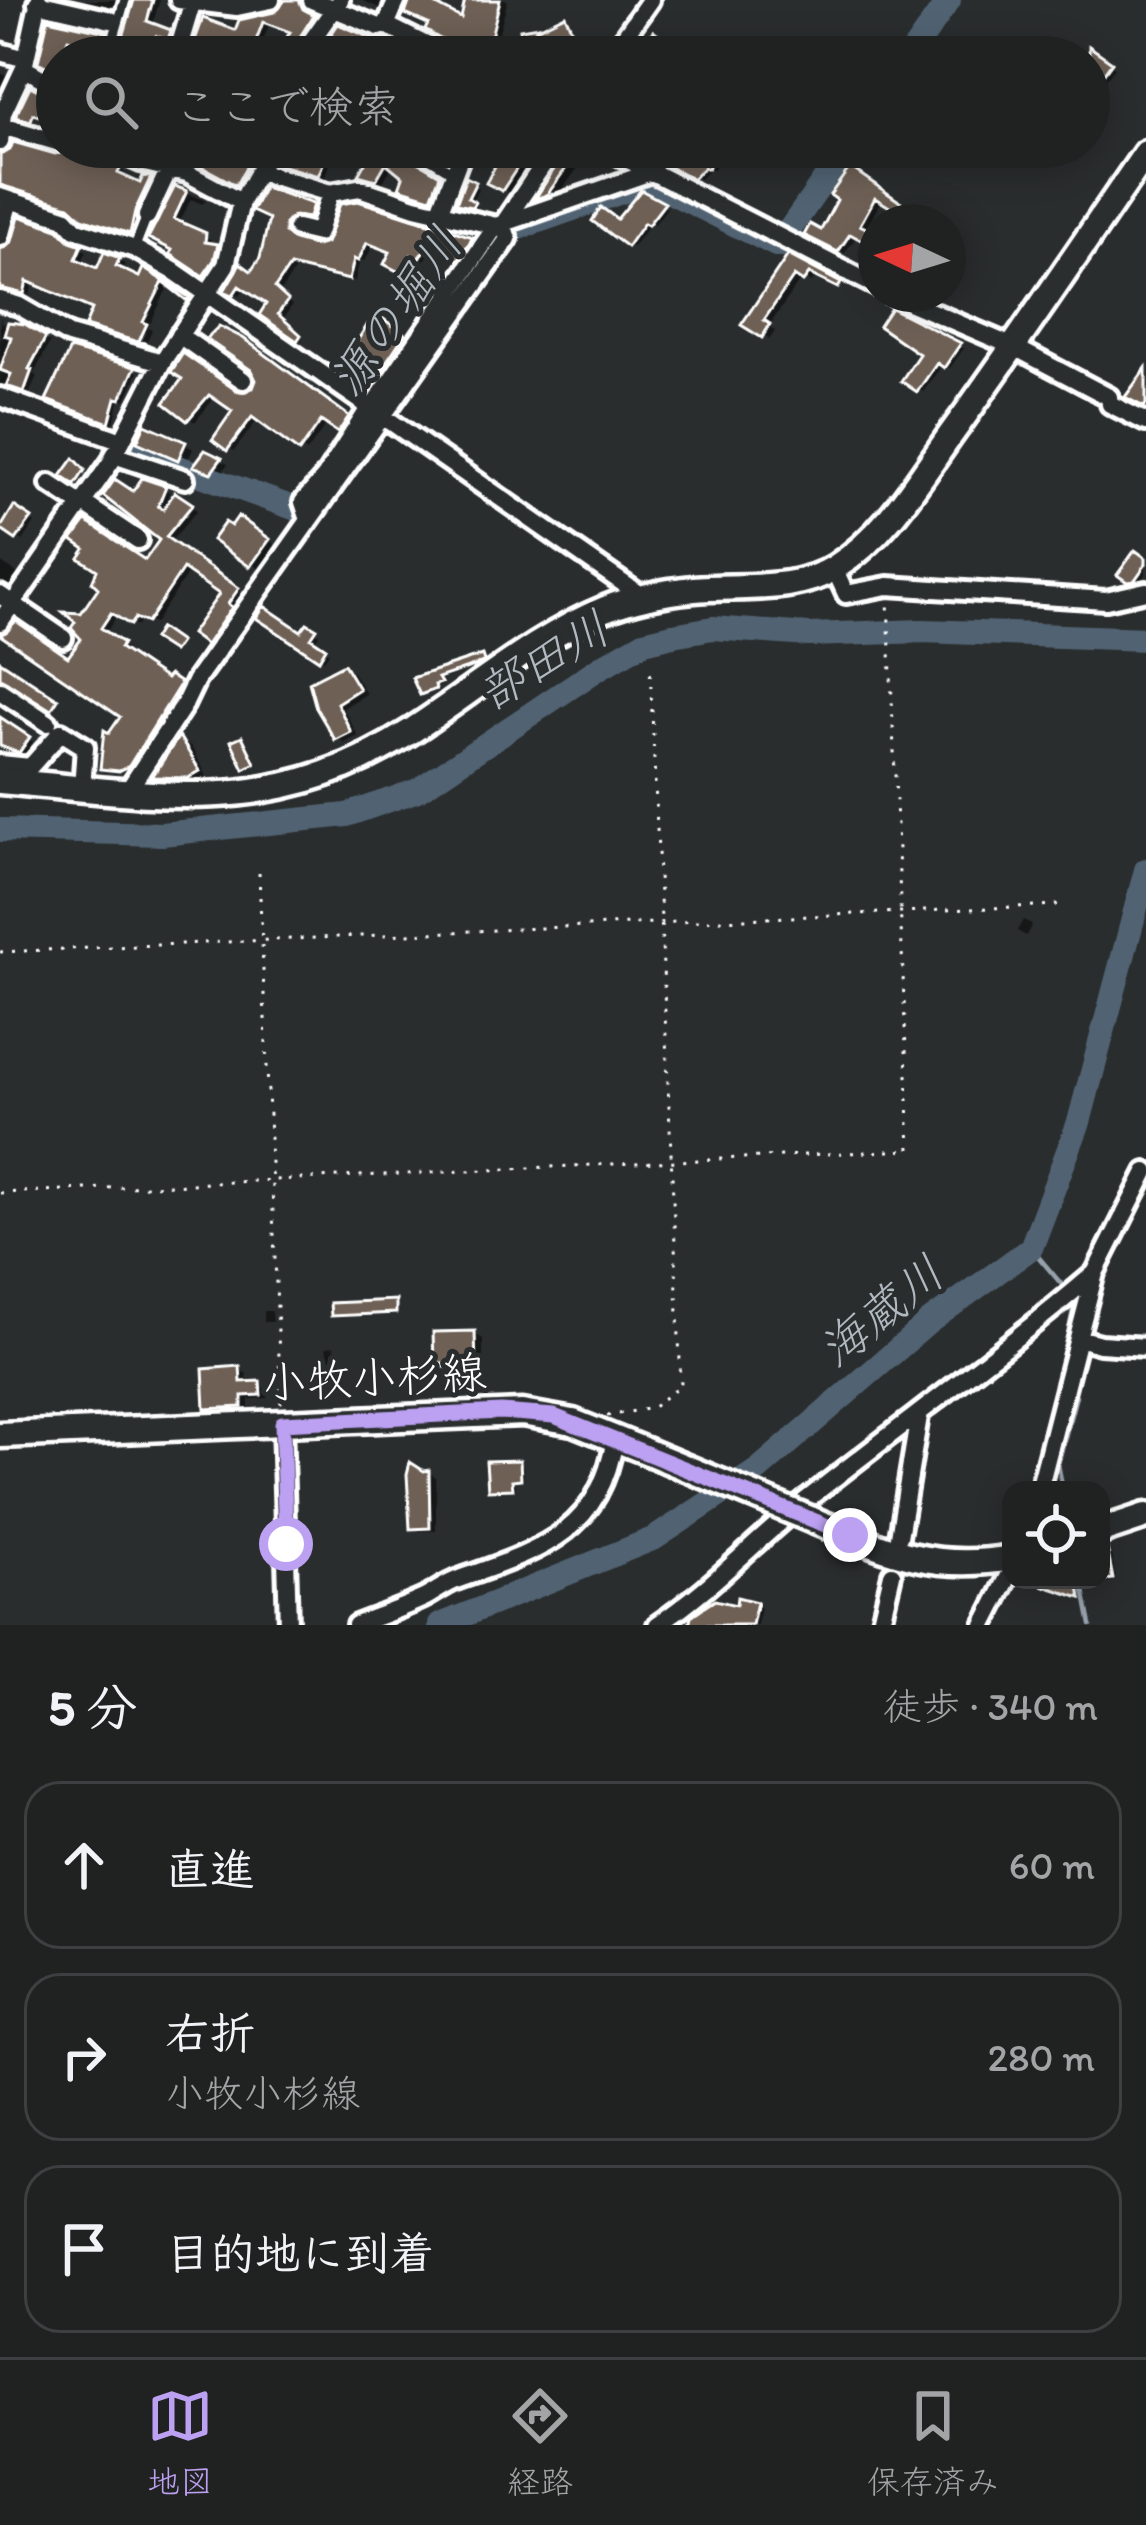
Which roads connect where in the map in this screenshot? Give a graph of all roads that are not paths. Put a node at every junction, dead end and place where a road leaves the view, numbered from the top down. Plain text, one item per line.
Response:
1 (125, 0) edge
2 (271, 0) edge
3 (312, 0) edge
4 (397, 0) edge
5 (650, 0) edge
6 (38, 2) edge
7 (185, 2) edge
8 (337, 6) edge
9 (112, 20) dead end
10 (386, 25) junction
11 (114, 36) edge
12 (179, 36) edge
13 (315, 36) edge
14 (408, 36) edge
15 (625, 36) edge
16 (0, 52) edge
17 (25, 64) junction
18 (36, 72) edge
19 (1, 134) edge
20 (36, 139) edge
21 (1146, 153) edge
22 (262, 168) edge
23 (445, 168) edge
24 (454, 168) edge
25 (542, 168) edge
26 (643, 168) edge
27 (170, 169) joint
28 (260, 172) junction
29 (452, 172) junction
30 (651, 172) junction
31 (330, 193) junction
32 (5, 199) edge
33 (241, 202) junction
34 (439, 213) junction
35 (147, 216) joint
36 (297, 228) dead end
37 (503, 228) junction
38 (0, 237) edge
39 (134, 249) junction
40 (858, 277) edge
41 (206, 294) junction
42 (0, 300) edge
43 (932, 312) edge
44 (179, 335) junction
45 (1013, 347) junction
46 (162, 362) junction
47 (243, 380) dead end
48 (0, 397) edge
49 (376, 413) junction
50 (1146, 422) edge
51 (118, 448) junction
52 (185, 479) dead end
53 (50, 484) dead end
54 (82, 504) junction
55 (138, 540) dead end
56 (834, 568) junction
57 (1146, 591) edge
58 (643, 597) junction
59 (6, 600) edge
60 (0, 622) edge
61 (63, 638) dead end
62 (0, 692) edge
63 (47, 723) dead end
64 (0, 764) edge
65 (0, 782) edge
66 (82, 788) junction
67 (127, 792) junction
68 (1146, 1172) edge
69 (1095, 1273) junction
70 (1078, 1338) junction
71 (1146, 1346) edge
72 (920, 1416) junction
73 (282, 1423) junction
74 (0, 1436) edge
75 (615, 1438) junction
76 (1041, 1481) edge
77 (1146, 1516) edge
78 (1110, 1528) edge
79 (899, 1537) dead end
80 (1002, 1564) edge
81 (1002, 1570) edge
82 (892, 1574) dead end
83 (288, 1625) edge
84 (356, 1625) edge
85 (658, 1625) edge
86 (880, 1625) edge
87 (984, 1625) edge

1 - 11 lane
2 - 7 street
3 - 8 street
4 - 10 street
5 - 15 street
6 - 9 street
6 - 17 street
7 - 12 street
8 - 10 street
8 - 13 street
10 - 14 street
16 - 17 street
17 - 18 street
17 - 19 street
19 - 20 street
21 - 45 street
22 - 28 street
23 - 29 lane
24 - 29 street
25 - 37 street
26 - 30 street
27 - 33 street
27 - 35 street
28 - 31 street
28 - 33 street
29 - 34 street
30 - 37 street
30 - 40 street
31 - 34 street
31 - 36 street
32 - 38 street
32 - 39 street
33 - 41 street
34 - 37 street
35 - 39 lane
37 - 49 street
39 - 41 street
41 - 44 street
41 - 49 street
42 - 46 street
43 - 45 street
44 - 46 street
44 - 47 street
45 - 50 street
45 - 56 street
46 - 51 street
48 - 51 street
49 - 58 street
49 - 67 street
51 - 52 street
51 - 54 street
53 - 54 street
54 - 55 street
54 - 59 street
56 - 57 street
56 - 58 street
58 - 67 street
59 - 60 street
59 - 61 street
62 - 63 street
64 - 66 street
65 - 66 street
66 - 67 street
68 - 69 street
69 - 70 street
69 - 72 street
70 - 71 street
70 - 76 street
72 - 79 street
72 - 85 street
73 - 74 street, 小牧小杉線
73 - 75 street, 小牧小杉線
73 - 83 street
75 - 80 street, 小牧小杉線, bridge
75 - 84 street
77 - 78 street
81 - 87 street
82 - 86 street

